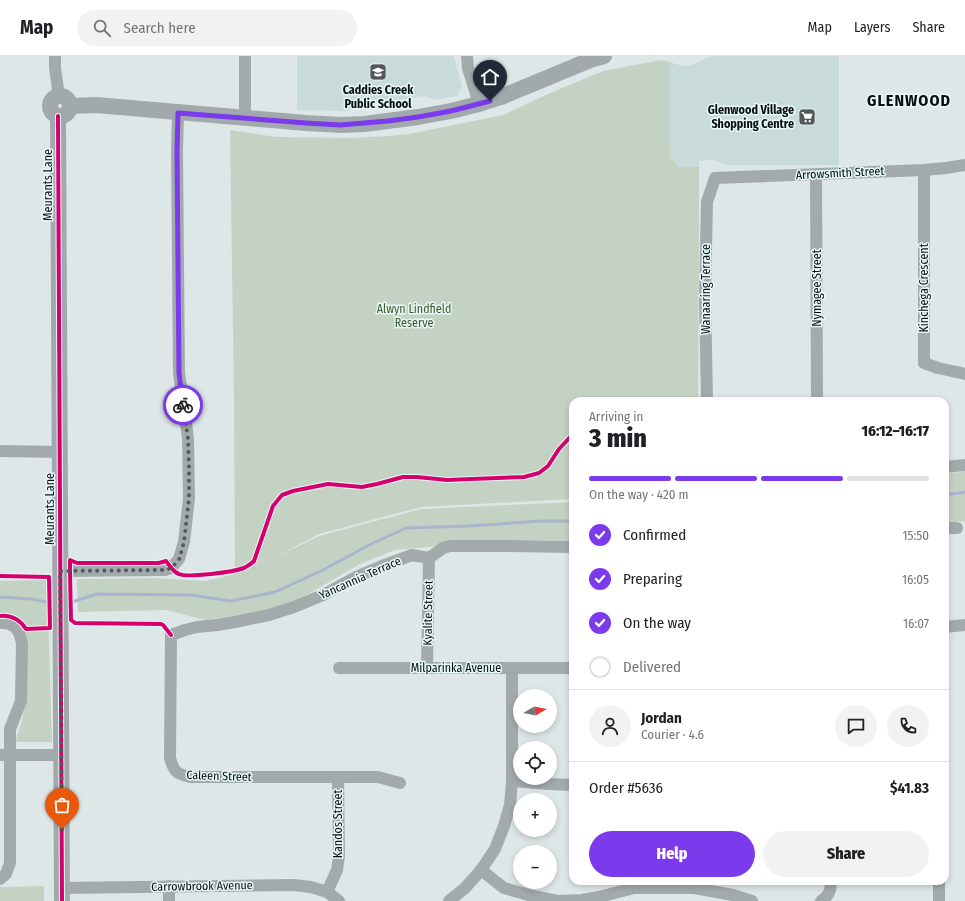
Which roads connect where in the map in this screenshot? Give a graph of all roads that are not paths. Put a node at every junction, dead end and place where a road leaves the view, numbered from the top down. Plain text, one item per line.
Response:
1 (55, 56) edge
2 (245, 56) edge
3 (467, 56) edge
4 (604, 56) edge
5 (64, 101) junction
6 (479, 104) junction
7 (178, 113) junction
8 (245, 118) junction
9 (965, 165) edge
10 (924, 170) junction
11 (816, 174) junction
12 (715, 178) joint
13 (965, 374) edge
14 (707, 397) edge
15 (817, 397) edge
16 (0, 451) edge
17 (60, 452) junction
18 (965, 465) edge
19 (949, 467) edge
20 (569, 547) edge
21 (429, 558) junction
22 (60, 571) junction
23 (0, 623) edge
24 (965, 625) edge
25 (949, 627) edge
26 (172, 635) joint
27 (339, 668) dead end
28 (427, 668) junction
29 (512, 668) junction
30 (569, 668) edge
31 (5, 755) edge
32 (62, 755) junction
33 (338, 777) junction
34 (512, 781) junction
35 (400, 783) dead end
36 (569, 785) edge
37 (481, 870) junction
38 (0, 879) edge
39 (831, 885) edge
40 (939, 885) edge
41 (169, 886) junction
42 (327, 892) junction
43 (62, 894) edge
44 (169, 901) edge
45 (338, 901) edge
46 (449, 901) edge
47 (752, 901) edge
48 (821, 901) edge
49 (939, 901) edge

1 - 5 street
2 - 8 street
3 - 6 street
4 - 6 street
5 - 7 street
5 - 17 street, Meurants Lane
6 - 8 street
7 - 8 street
7 - 22 street
9 - 10 street, Arrowsmith Street
10 - 11 street, Arrowsmith Street
10 - 13 street, Kinchega Crescent
11 - 12 street, Arrowsmith Street
11 - 15 street, Nymagee Street
12 - 14 street, Wanaaring Terrace
16 - 17 street
17 - 22 street, Meurants Lane
18 - 19 street
20 - 21 street
21 - 26 street, Yancannia Terrace
21 - 28 street, Kyalite Street
22 - 32 street, Meurants Lane
23 - 31 street
24 - 25 street
26 - 33 street, Caleen Street
27 - 28 street, Milparinka Avenue
28 - 29 street, Milparinka Avenue
29 - 30 street, Milparinka Avenue
29 - 34 street
31 - 32 street
31 - 38 street
32 - 43 street, Meurants Lane
33 - 35 street, Caleen Street
33 - 42 street, Kandos Street
34 - 36 street
34 - 37 street
37 - 46 street
37 - 47 street
39 - 48 street
40 - 49 street
41 - 42 street, Carrowbrook Avenue
41 - 43 street, Carrowbrook Avenue
41 - 44 street
42 - 45 street, Carrowbrook Avenue

